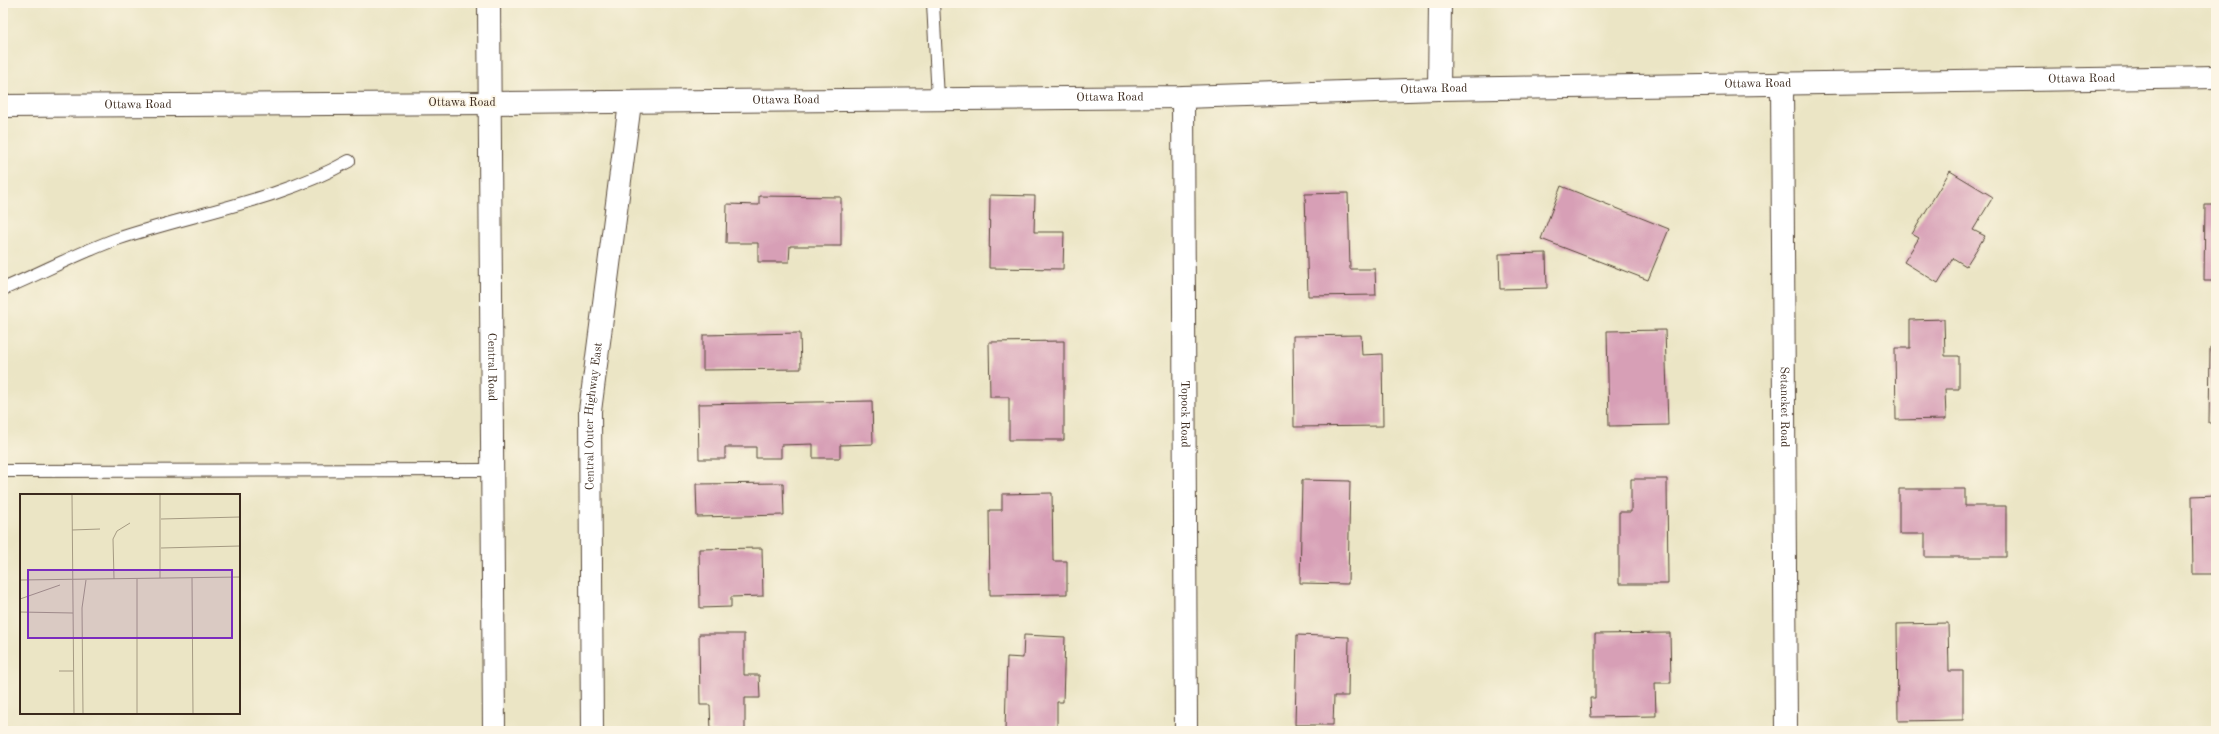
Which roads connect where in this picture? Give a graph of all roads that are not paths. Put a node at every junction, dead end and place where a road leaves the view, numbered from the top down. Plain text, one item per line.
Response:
1 (489, 3) edge
2 (933, 3) edge
3 (1440, 3) edge
4 (2216, 77) edge
5 (1782, 83) junction
6 (1439, 89) junction
7 (1183, 97) junction
8 (938, 99) junction
9 (490, 103) junction
10 (630, 103) junction
11 (3, 106) edge
12 (349, 161) dead end
13 (3, 289) edge
14 (492, 470) junction
15 (3, 471) edge
16 (494, 731) edge
17 (592, 731) edge
18 (1186, 731) edge
19 (1786, 731) edge

1 - 9 street, Central Road
2 - 8 lane
3 - 6 street
4 - 5 street, Ottawa Road
5 - 6 street, Ottawa Road
5 - 19 street, Setancket Road
6 - 7 street, Ottawa Road
7 - 8 street, Ottawa Road
7 - 18 street, Topock Road
8 - 10 street, Ottawa Road
9 - 10 street, Ottawa Road
9 - 11 street, Ottawa Road
9 - 14 street, Central Road
10 - 17 street, Central Outer Highway East
12 - 13 lane
14 - 15 lane
14 - 16 street, Central Road

